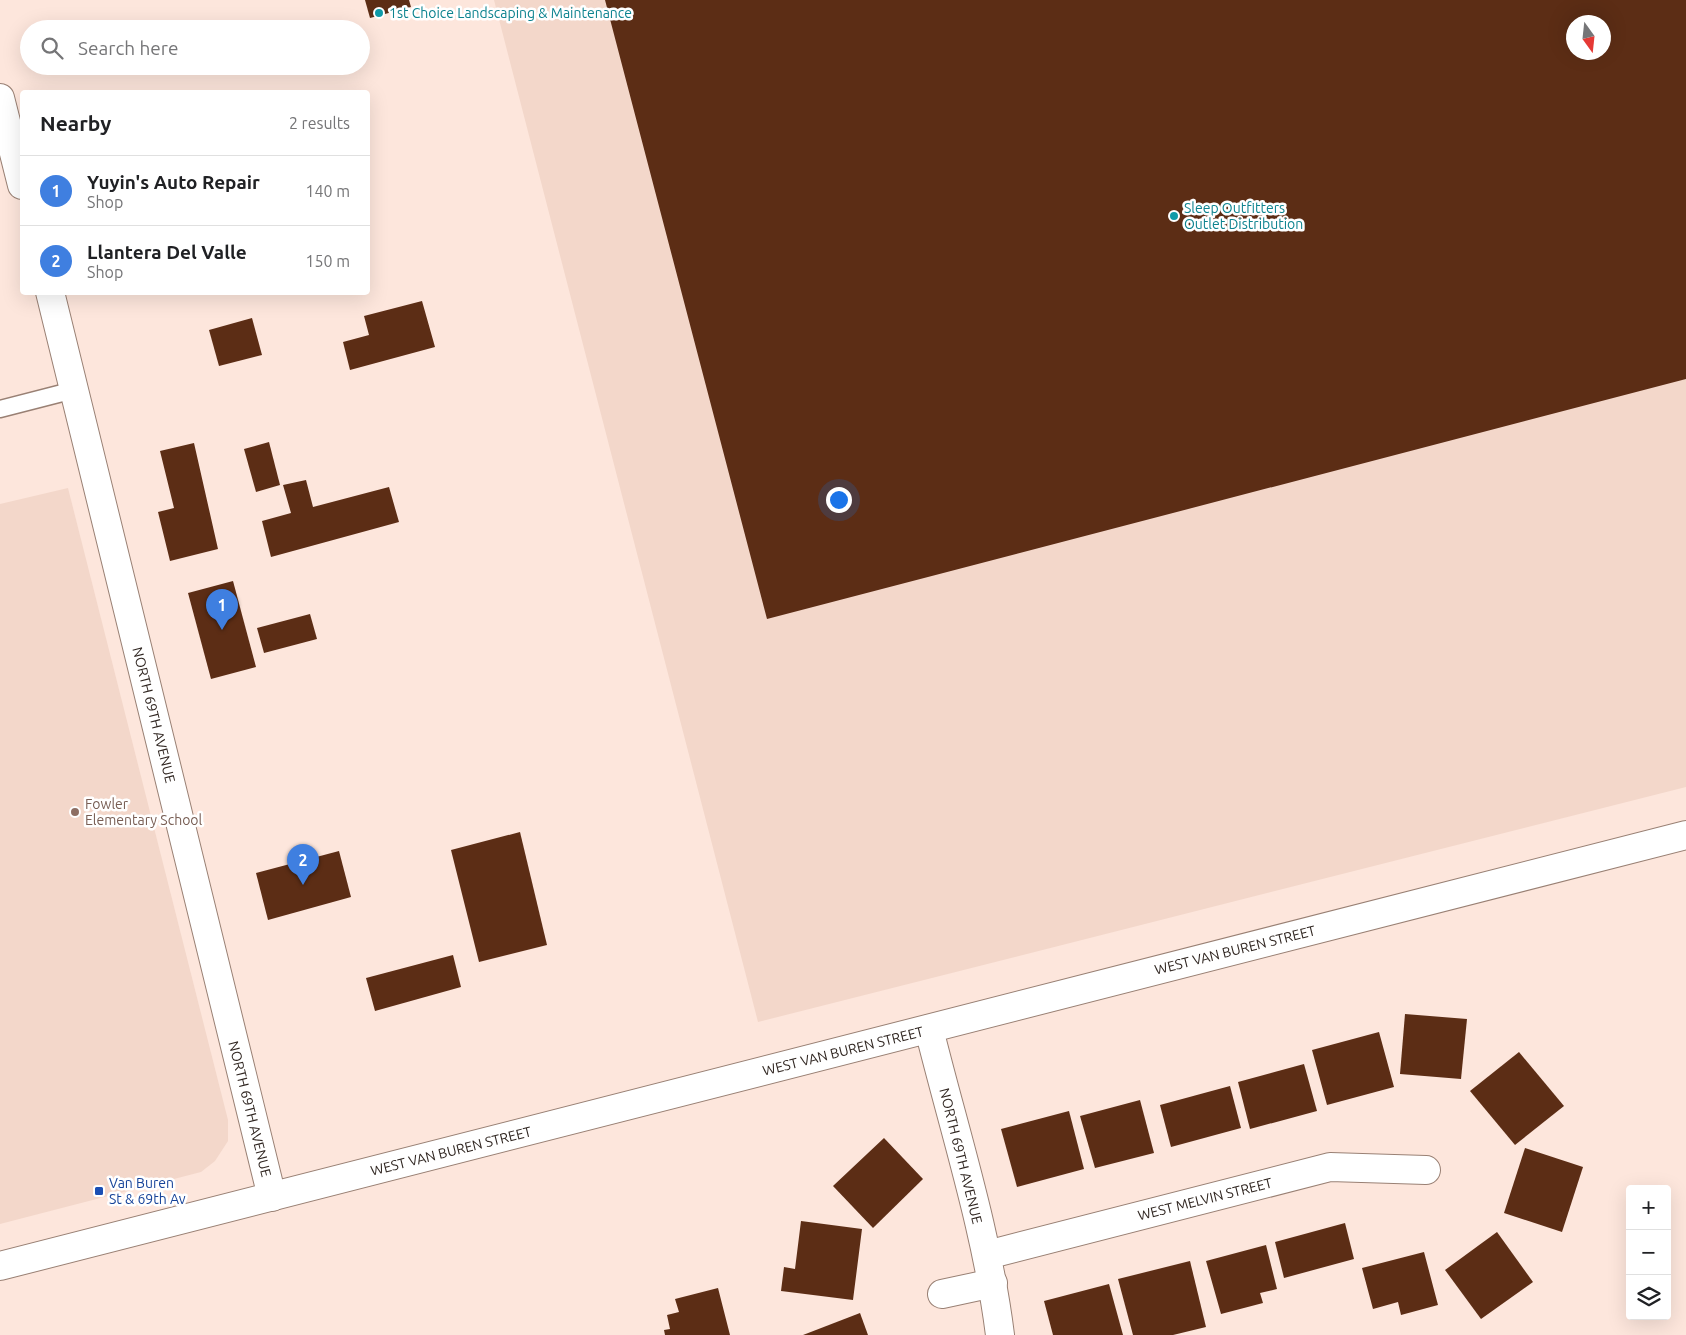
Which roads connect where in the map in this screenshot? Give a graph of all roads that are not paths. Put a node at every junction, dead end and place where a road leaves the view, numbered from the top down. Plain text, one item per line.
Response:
1 (0, 98) edge
2 (20, 177) edge
3 (51, 295) edge
4 (74, 390) junction
5 (0, 409) edge
6 (1686, 835) edge
7 (929, 1029) junction
8 (1426, 1170) dead end
9 (272, 1197) junction
10 (987, 1255) junction
11 (0, 1266) edge
12 (993, 1283) junction
13 (942, 1294) dead end
14 (1000, 1335) edge

1 - 2 street
3 - 4 street, NORTH 69TH AVENUE
4 - 5 lane
4 - 9 street, NORTH 69TH AVENUE
6 - 7 street, WEST VAN BUREN STREET
7 - 9 street, WEST VAN BUREN STREET
7 - 10 street, NORTH 69TH AVENUE
8 - 10 street, WEST MELVIN STREET
9 - 11 street, WEST VAN BUREN STREET
10 - 12 street, NORTH 69TH AVENUE
12 - 13 street
12 - 14 street, NORTH 69TH AVENUE

